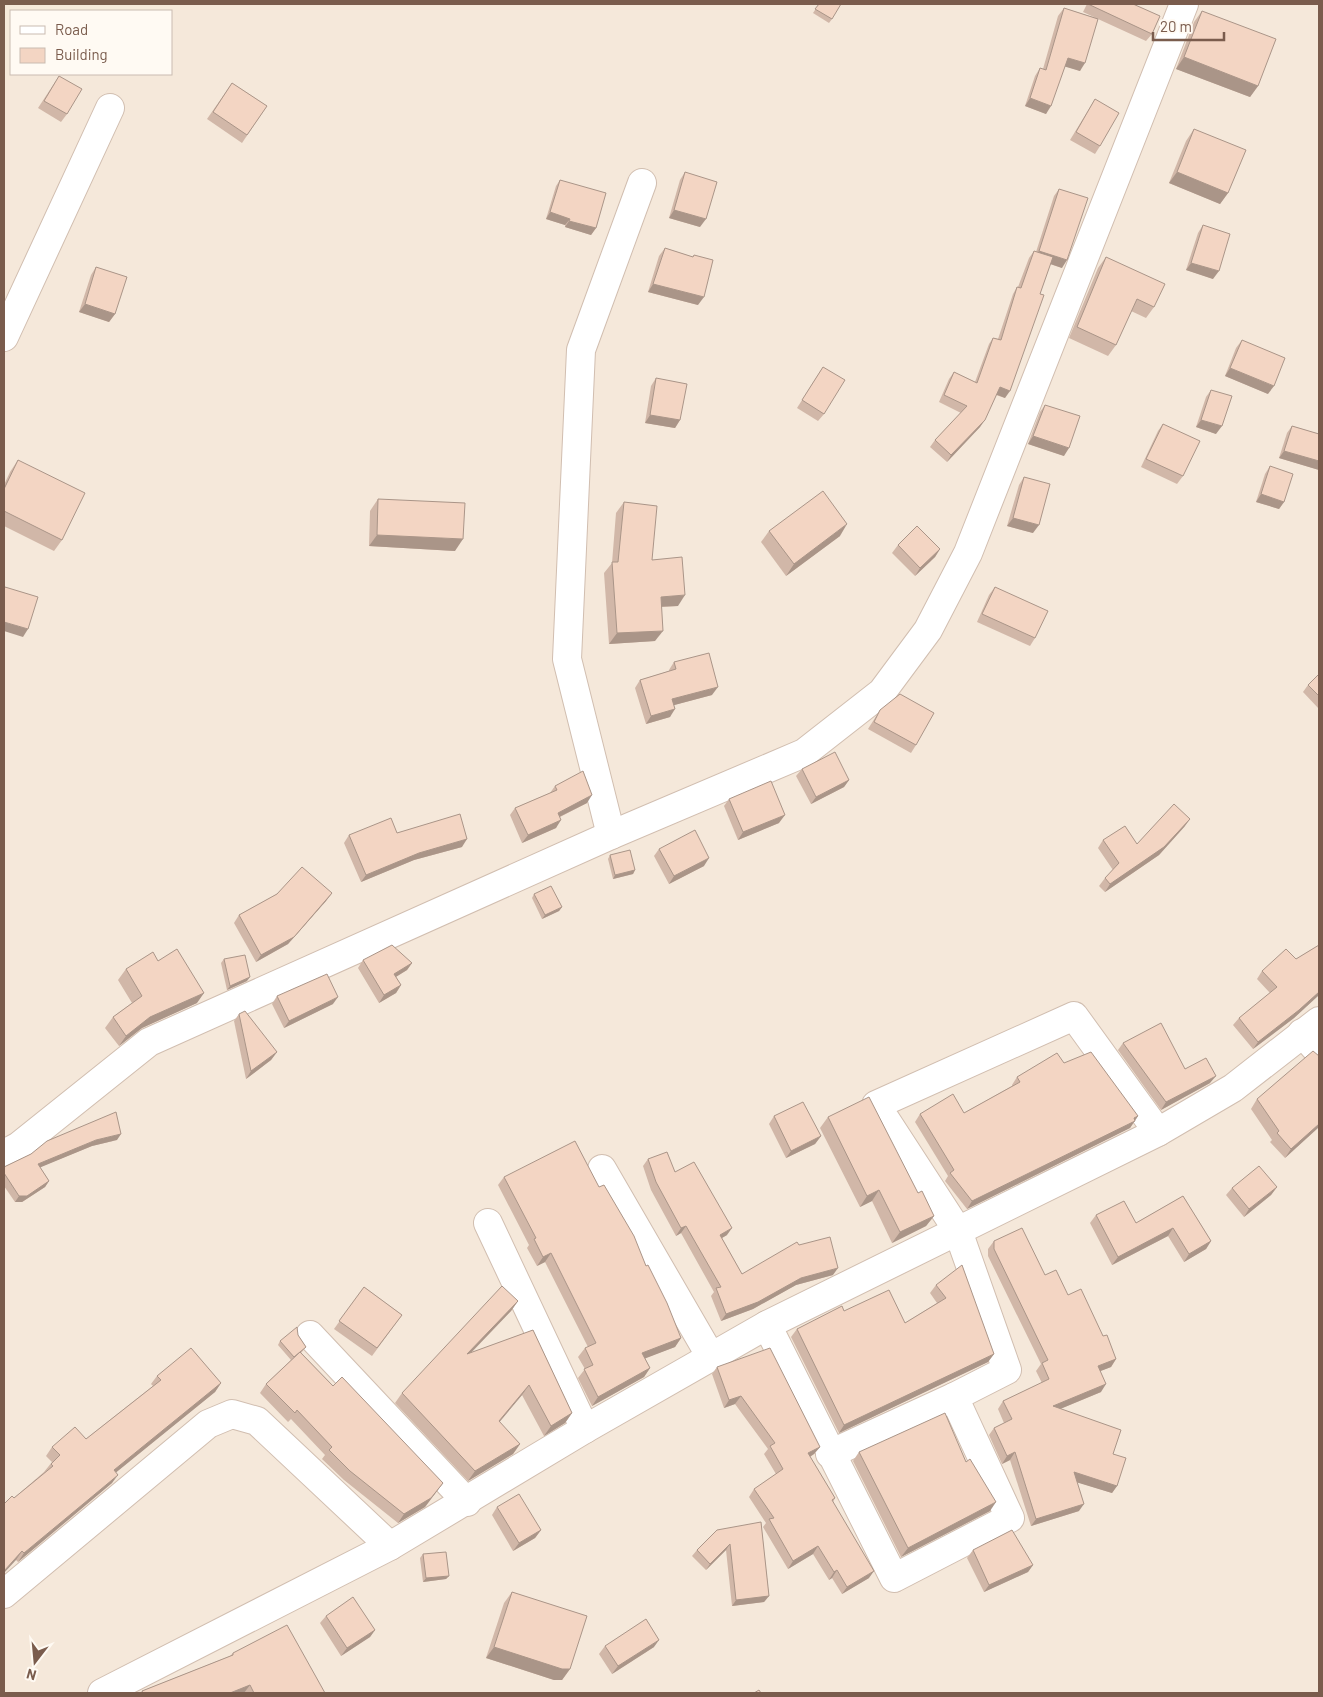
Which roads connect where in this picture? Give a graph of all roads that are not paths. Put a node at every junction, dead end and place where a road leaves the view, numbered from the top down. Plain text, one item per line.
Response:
1 (1184, 4) edge
2 (110, 108) dead end
3 (642, 183) dead end
4 (4, 337) edge
5 (611, 835) junction
6 (1313, 1036) edge
7 (1158, 1132) junction
8 (4, 1154) edge
9 (602, 1169) dead end
10 (488, 1223) dead end
11 (958, 1230) junction
12 (767, 1325) junction
13 (310, 1334) dead end
14 (711, 1357) junction
15 (954, 1397) junction
16 (586, 1429) junction
17 (830, 1454) junction
18 (467, 1502) junction
19 (390, 1546) junction
20 (4, 1594) edge
21 (102, 1693) edge

1 - 5 street
2 - 4 street
3 - 5 street
5 - 8 street
6 - 7 street
7 - 11 street
7 - 11 street
9 - 14 street
10 - 16 street
11 - 12 street
11 - 15 street
12 - 14 street
12 - 17 street
13 - 18 street
14 - 16 street
15 - 17 street
15 - 17 street
16 - 18 street
18 - 19 street
19 - 20 street
19 - 21 street

